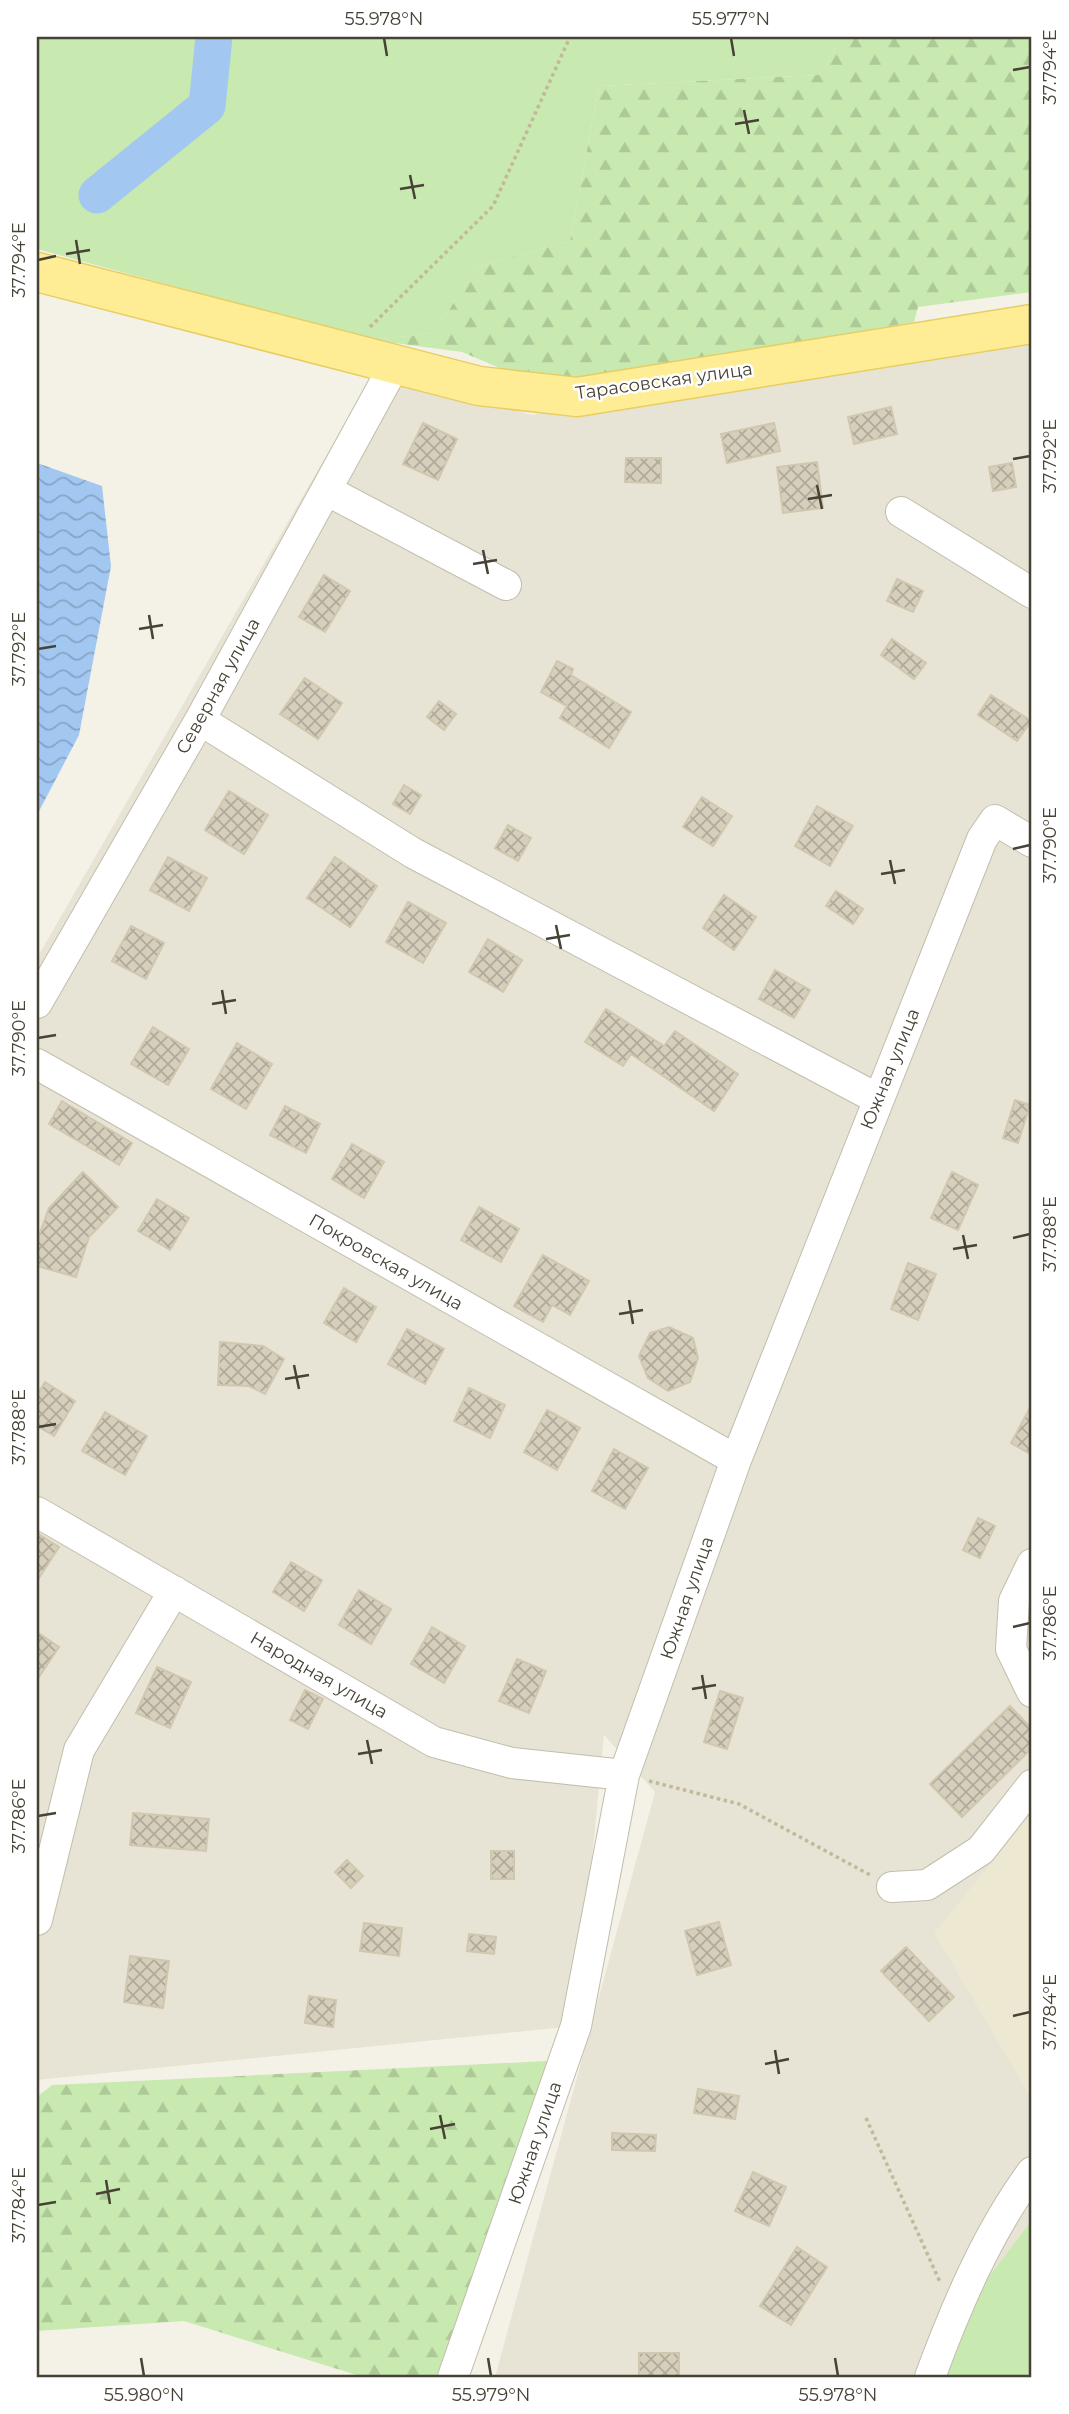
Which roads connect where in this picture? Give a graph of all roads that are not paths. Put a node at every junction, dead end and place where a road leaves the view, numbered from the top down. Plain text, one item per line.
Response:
1 (37, 272) edge
2 (1032, 324) edge
3 (394, 366) junction
4 (326, 490) junction
5 (901, 512) dead end
6 (506, 585) dead end
7 (1032, 593) edge
8 (200, 720) junction
9 (1032, 842) edge
10 (37, 1003) edge
11 (37, 1064) edge
12 (878, 1099) junction
13 (736, 1460) junction
14 (37, 1512) edge
15 (1032, 1564) edge
16 (174, 1591) junction
17 (1032, 1692) edge
18 (624, 1775) junction
19 (1032, 1785) edge
20 (892, 1887) road end
21 (37, 1920) edge
22 (1032, 2172) edge
23 (453, 2377) edge
24 (930, 2377) edge

1 - 3 main road, Тарасовская улица
2 - 3 main road, Тарасовская улица
3 - 4 street, Северная улица
4 - 6 street
4 - 8 street, Северная улица
5 - 7 street
8 - 10 street, Северная улица
8 - 12 street
9 - 12 street, Южная улица
11 - 13 street, Покровская улица
12 - 13 street, Южная улица
13 - 18 street, Южная улица
14 - 16 street, Народная улица
15 - 17 street
16 - 18 street, Народная улица
16 - 21 street
18 - 23 street, Южная улица
19 - 20 street
22 - 24 street

